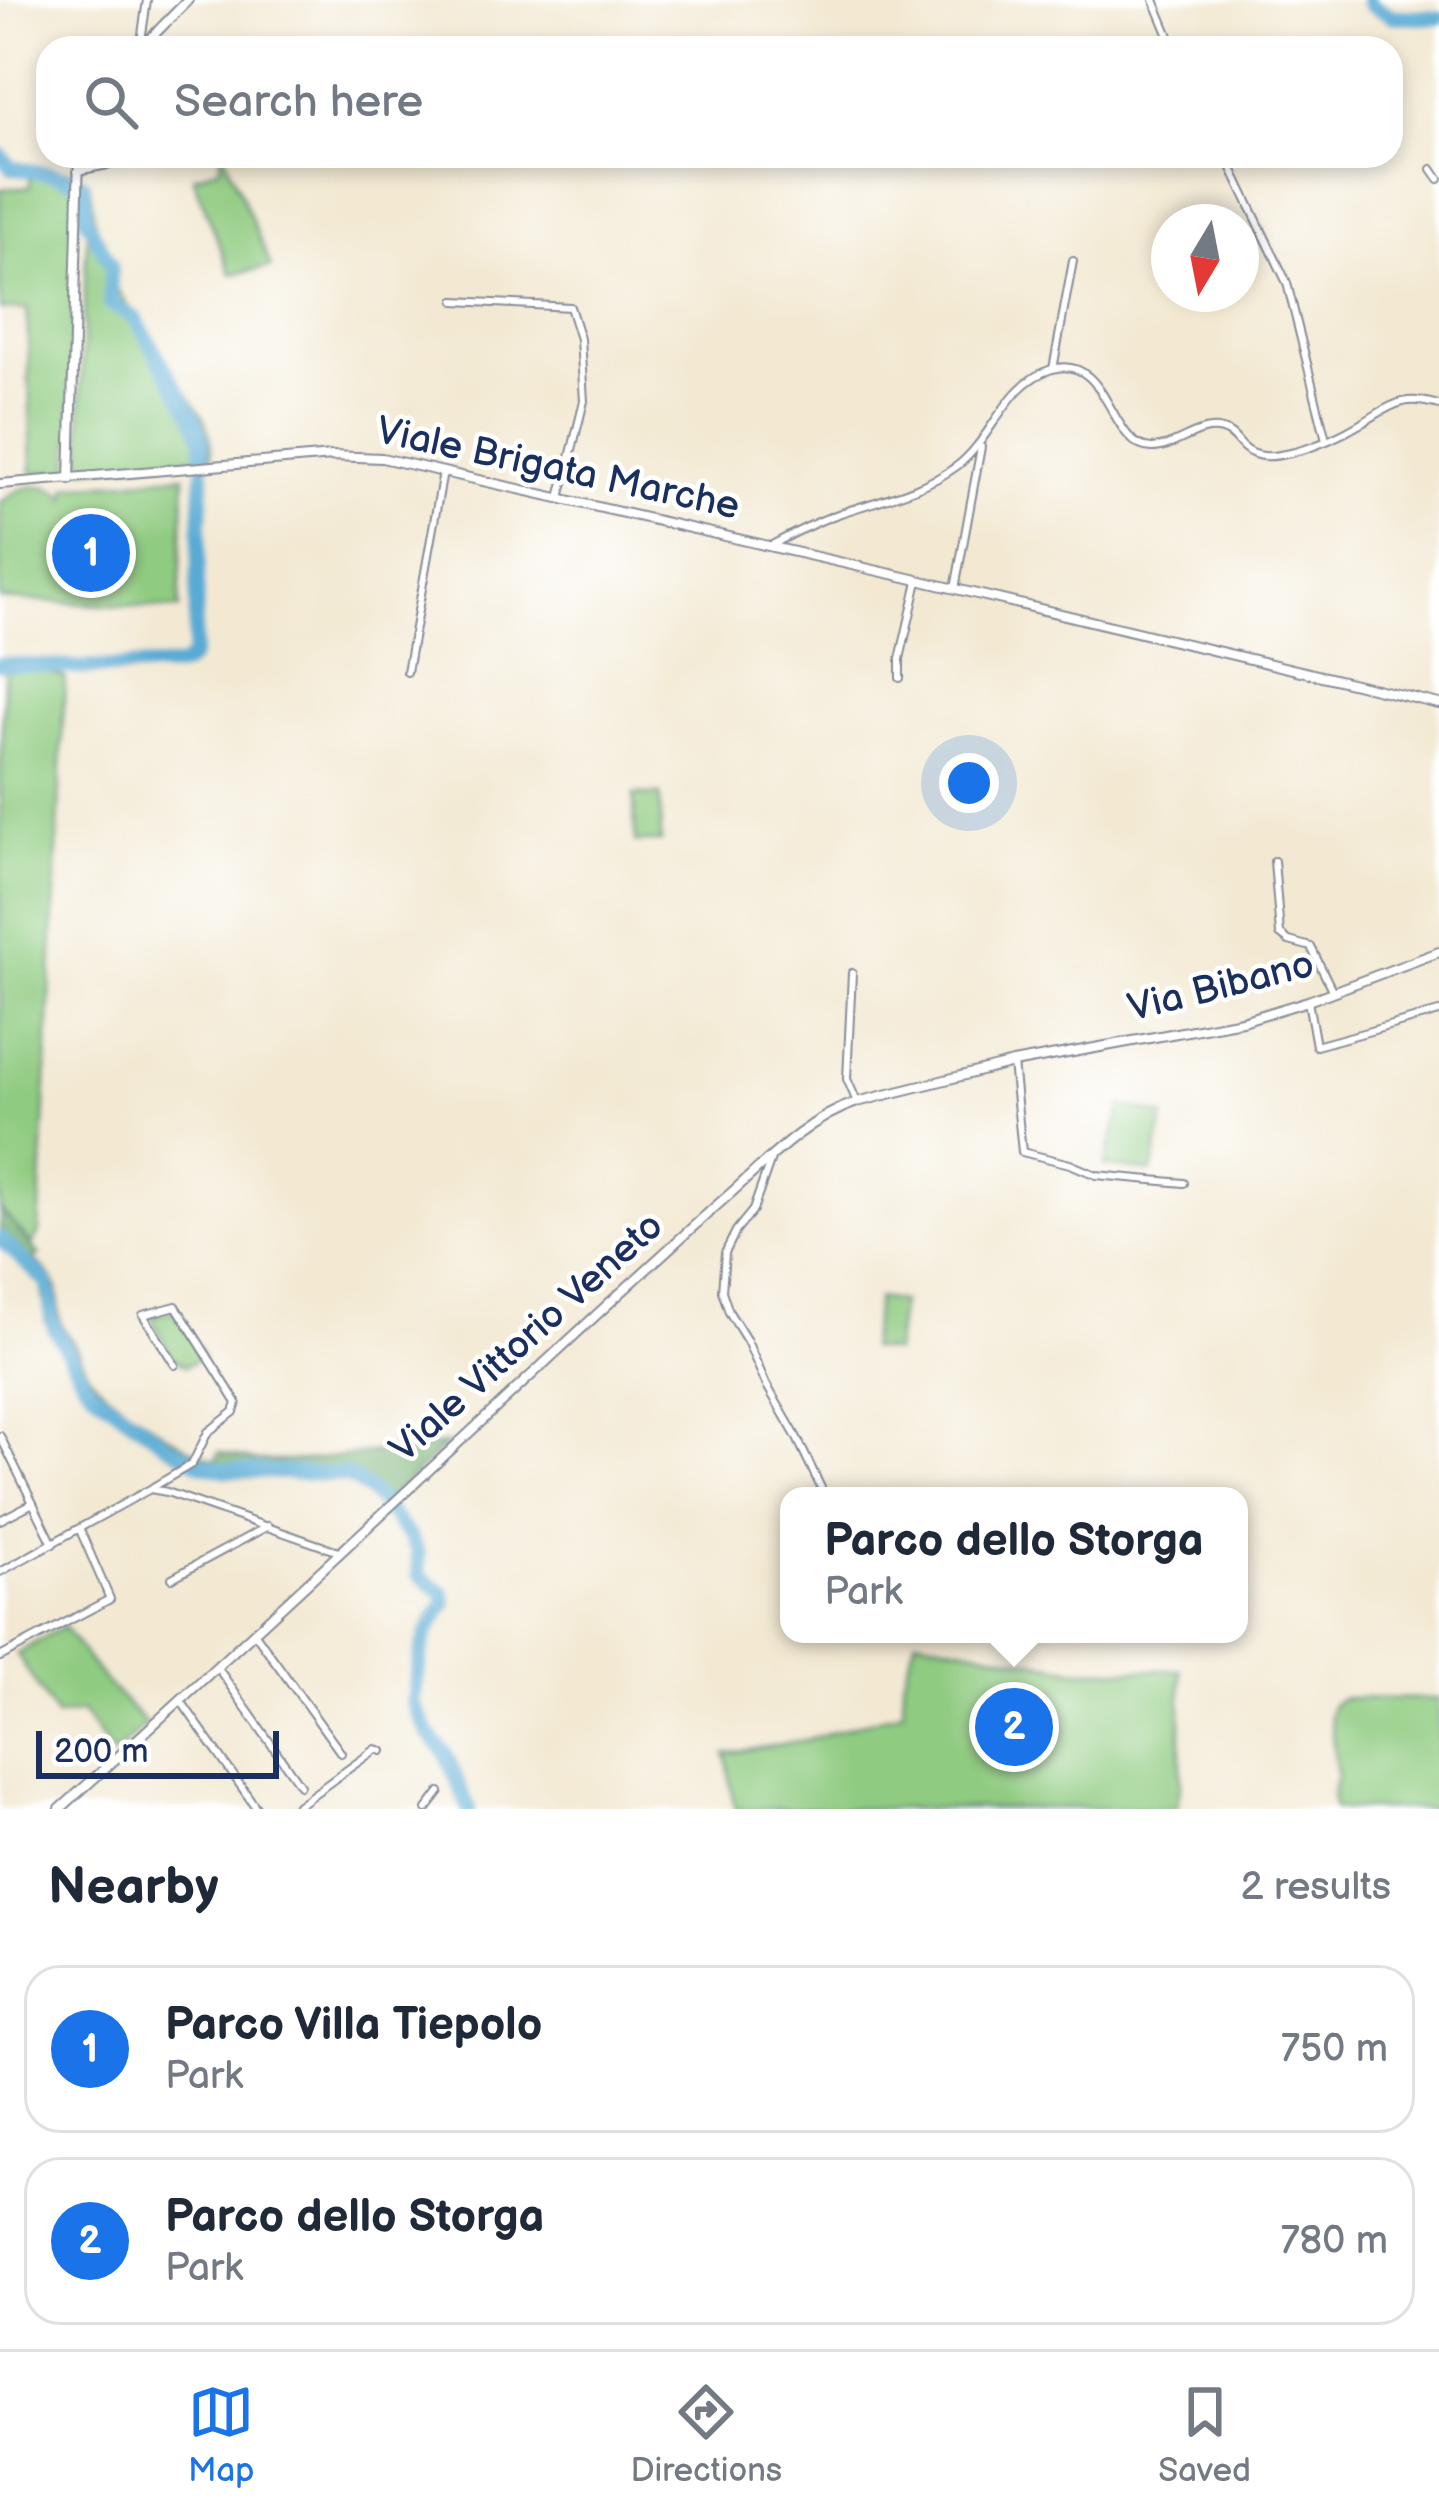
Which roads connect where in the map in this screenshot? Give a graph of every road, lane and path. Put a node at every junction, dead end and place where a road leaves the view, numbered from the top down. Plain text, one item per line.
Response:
1 (148, 0) edge
2 (188, 0) edge
3 (1154, 0) edge
4 (143, 36) edge
5 (153, 36) edge
6 (1169, 36) edge
7 (78, 168) edge
8 (100, 168) edge
9 (1232, 168) edge
10 (1432, 169) dead end
11 (77, 173) junction
12 (1439, 179) edge
13 (1072, 261) dead end
14 (455, 301) dead end
15 (1053, 369) junction
16 (1439, 405) edge
17 (1326, 440) junction
18 (981, 447) dead end
19 (443, 472) junction
20 (70, 480) junction
21 (0, 484) edge
22 (560, 498) junction
23 (769, 547) junction
24 (918, 580) junction
25 (955, 589) junction
26 (407, 672) dead end
27 (900, 677) dead end
28 (1439, 704) edge
29 (1274, 862) dead end
30 (1439, 952) edge
31 (852, 973) dead end
32 (1333, 992) junction
33 (1309, 1001) junction
34 (1439, 1012) edge
35 (1013, 1064) junction
36 (856, 1102) junction
37 (772, 1156) junction
38 (1184, 1183) dead end
39 (705, 1216) joint
40 (175, 1365) dead end
41 (0, 1436) edge
42 (820, 1487) edge
43 (150, 1489) junction
44 (33, 1503) junction
45 (0, 1520) edge
46 (268, 1526) junction
47 (80, 1529) junction
48 (52, 1544) junction
49 (339, 1552) junction
50 (0, 1572) edge
51 (172, 1578) dead end
52 (254, 1632) junction
53 (0, 1657) edge
54 (217, 1667) junction
55 (181, 1701) junction
56 (382, 1751) dead end
57 (341, 1753) dead end
58 (300, 1785) dead end
59 (440, 1792) dead end
60 (60, 1809) edge
61 (257, 1809) edge
62 (293, 1809) edge
63 (427, 1809) edge

1 - 4 street
2 - 5 street
3 - 6 street
7 - 11 street
8 - 11 street
9 - 17 street
10 - 12 street
11 - 20 street
13 - 15 street
14 - 22 street
15 - 17 street
15 - 23 street
16 - 17 street
18 - 25 street
19 - 20 street, Viale Brigata Marche
19 - 22 street, Viale Brigata Marche
19 - 26 street
20 - 21 street, Viale Brigata Marche
22 - 23 street, Viale Brigata Marche
23 - 24 street, Viale Brigata Marche
24 - 25 street, Viale Brigata Marche
24 - 27 street
25 - 28 street, Viale Brigata Marche
29 - 32 street, Via Bibano
30 - 32 street, Via Bibano
31 - 36 street
32 - 33 street, Via Bibano
33 - 34 street
33 - 35 street, Via Bibano
35 - 36 street, Via Bibano
35 - 38 street
36 - 37 street, Via Bibano
37 - 39 street, Via Bibano
37 - 42 street
39 - 49 street, Viale Vittorio Veneto
40 - 43 street
41 - 44 street
43 - 46 street
43 - 47 street
44 - 45 street
44 - 48 street
46 - 49 street
46 - 51 street
47 - 48 street
47 - 53 street
48 - 50 street
49 - 52 street, Viale Vittorio Veneto
52 - 54 street, Viale Vittorio Veneto
52 - 57 street
54 - 55 street, Viale Vittorio Veneto
54 - 58 street
55 - 60 street, Viale Vittorio Veneto
55 - 61 street
56 - 62 street
59 - 63 street

